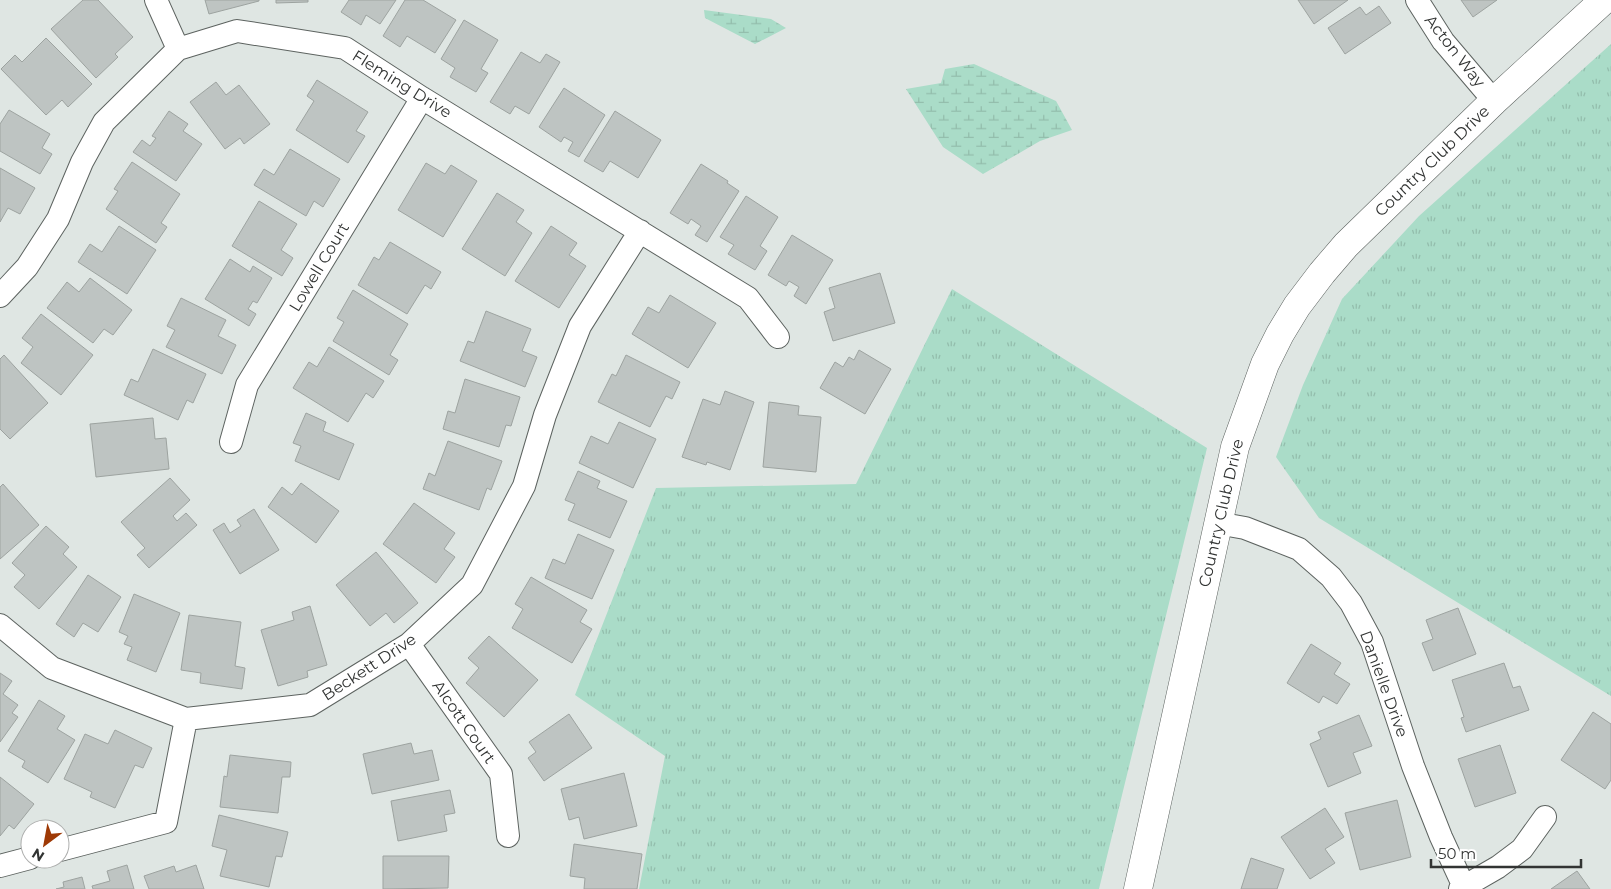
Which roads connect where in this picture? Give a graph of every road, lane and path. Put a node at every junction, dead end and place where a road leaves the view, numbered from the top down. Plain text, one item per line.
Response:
1 (156, 0) edge
2 (1417, 0) edge
3 (1604, 0) edge
4 (178, 49) junction
5 (422, 98) junction
6 (1494, 101) junction
7 (640, 231) junction
8 (0, 296) edge
9 (778, 337) dead end
10 (232, 442) dead end
11 (1217, 522) junction
12 (0, 626) edge
13 (409, 644) junction
14 (186, 719) junction
15 (1545, 817) dead end
16 (508, 836) dead end
17 (70, 847) edge
18 (20, 861) edge
19 (0, 866) edge
20 (1463, 888) edge
21 (1138, 889) edge

1 - 4 street
2 - 6 street, Acton Way
3 - 6 street, Country Club Drive
4 - 5 street, Fleming Drive
4 - 8 street, Fleming Drive
5 - 7 street, Fleming Drive
5 - 10 street, Lowell Court
6 - 11 street, Country Club Drive
7 - 9 street, Fleming Drive
7 - 13 street, Beckett Drive
11 - 20 street, Danielle Drive
11 - 21 street, Country Club Drive
12 - 14 street, Beckett Drive
13 - 14 street, Beckett Drive
13 - 16 street, Alcott Court
14 - 17 street
15 - 20 street
18 - 19 street

